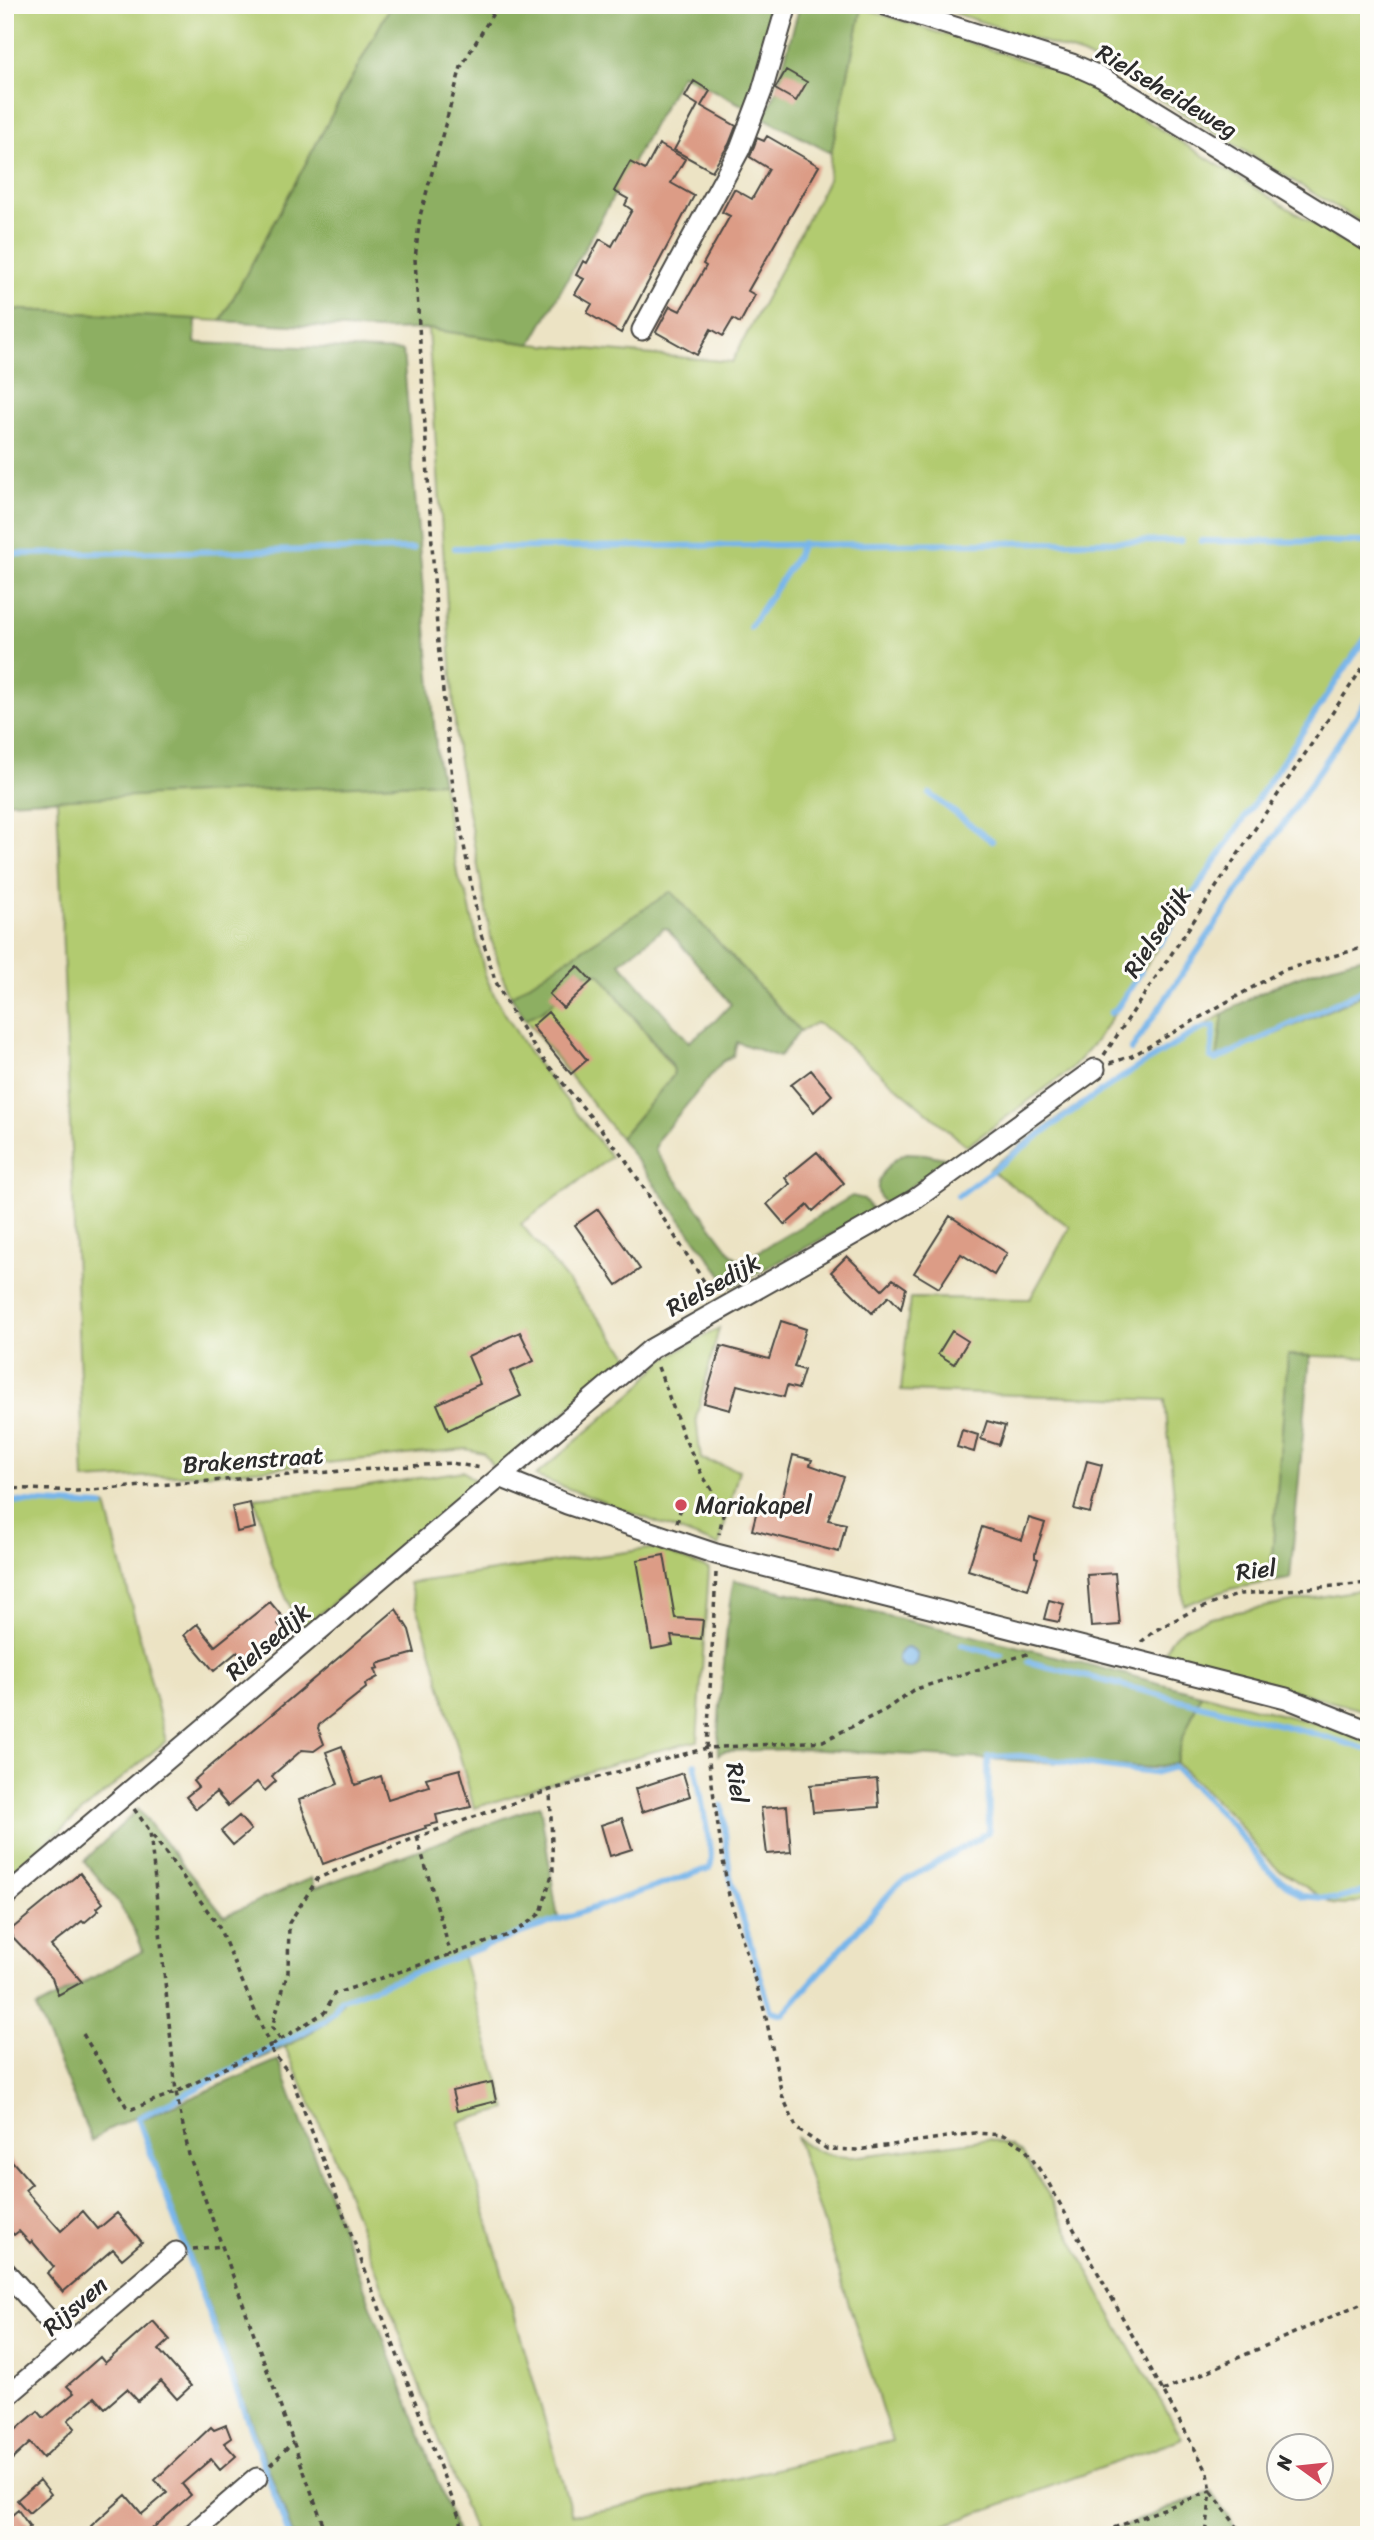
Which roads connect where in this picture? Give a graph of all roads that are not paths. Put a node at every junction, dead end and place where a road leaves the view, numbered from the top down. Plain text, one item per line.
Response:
1 (788, 5) edge
2 (885, 5) edge
3 (1369, 243) edge
4 (642, 330) dead end
5 (1095, 1069) road end
6 (500, 1478) junction
7 (1369, 1731) edge
8 (5, 1898) edge
9 (183, 2251) road end
10 (5, 2271) edge
11 (69, 2343) junction
12 (5, 2398) edge
13 (257, 2478) road end
14 (191, 2535) edge

1 - 4 street
2 - 3 street, Rielseheideweg
5 - 6 street, Rielsedijk
6 - 7 street
6 - 8 street, Rielsedijk
9 - 11 street, Rijsven
10 - 11 street
11 - 12 street, Rijsven
13 - 14 street

